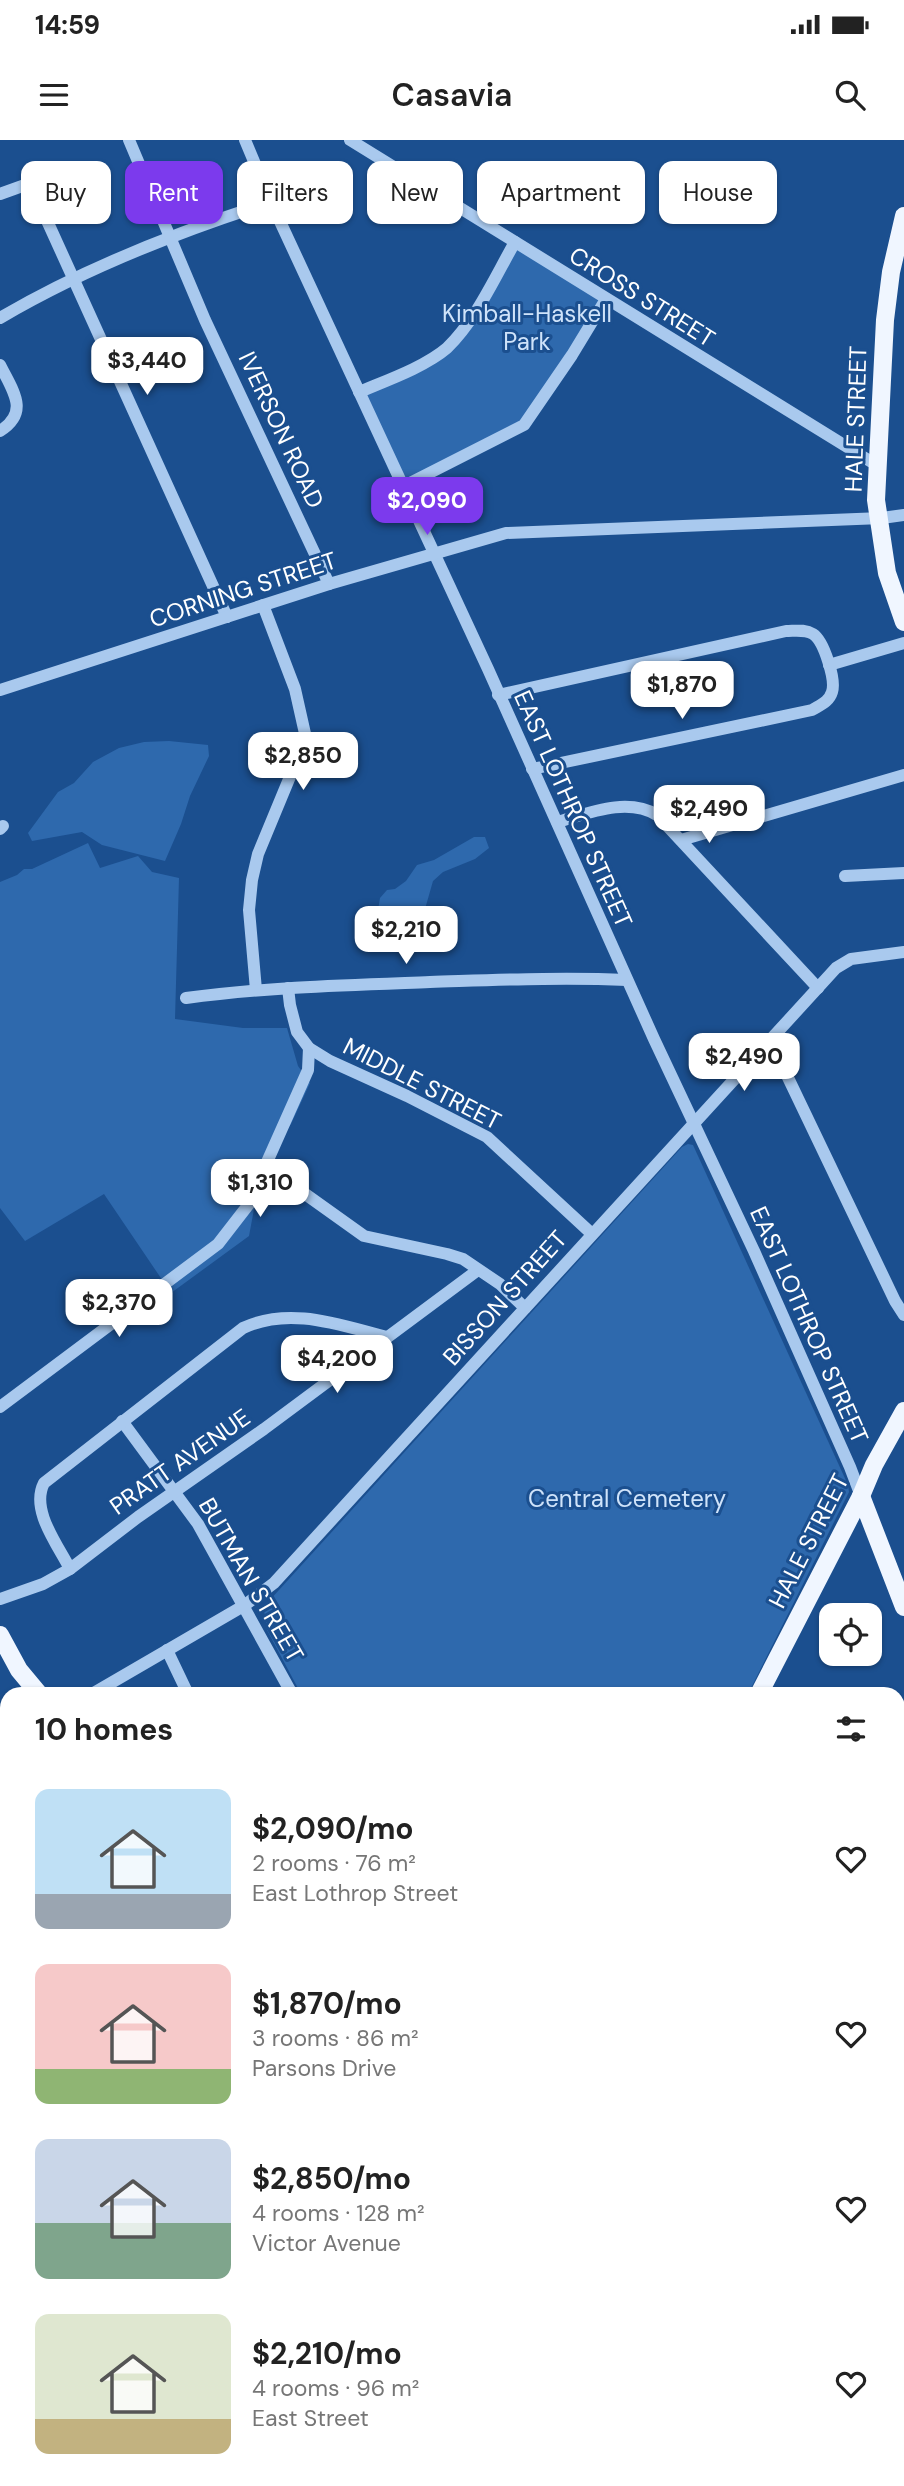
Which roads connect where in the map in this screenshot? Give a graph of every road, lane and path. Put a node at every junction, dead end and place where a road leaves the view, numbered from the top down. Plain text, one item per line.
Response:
1 (129, 140) edge
2 (245, 140) edge
3 (350, 140) edge
4 (254, 161) edge
5 (0, 194) edge
6 (237, 213) edge
7 (904, 216) edge
8 (281, 224) edge
9 (170, 237) junction
10 (515, 242) junction
11 (73, 278) junction
12 (897, 281) edge
13 (606, 299) junction
14 (0, 318) edge
15 (0, 365) edge
16 (359, 392) junction
17 (0, 431) edge
18 (878, 466) junction
19 (402, 487) junction
20 (904, 515) edge
21 (878, 518) junction
22 (433, 553) junction
23 (329, 584) junction
24 (263, 605) junction
25 (227, 617) junction
26 (904, 622) edge
27 (904, 643) edge
28 (829, 664) junction
29 (0, 690) edge
30 (498, 695) junction
31 (532, 769) junction
32 (904, 775) edge
33 (557, 822) junction
34 (681, 840) junction
35 (904, 873) edge
36 (845, 876) dead end
37 (904, 952) edge
38 (627, 980) junction
39 (288, 988) junction
40 (818, 988) junction
41 (256, 990) junction
42 (187, 998) dead end
43 (770, 1040) junction
44 (309, 1048) junction
45 (692, 1124) junction
46 (263, 1171) junction
47 (592, 1234) junction
48 (478, 1270) junction
49 (524, 1308) junction
50 (904, 1315) edge
51 (387, 1337) junction
52 (0, 1407) edge
53 (904, 1411) edge
54 (122, 1420) junction
55 (174, 1492) junction
56 (861, 1496) junction
57 (70, 1569) junction
58 (0, 1599) edge
59 (245, 1605) junction
60 (904, 1607) edge
61 (0, 1635) edge
62 (167, 1650) junction
63 (33, 1687) edge
64 (104, 1687) edge
65 (185, 1687) edge
66 (288, 1687) edge
67 (763, 1687) edge

1 - 9 street, IVERSON ROAD
2 - 4 street, EAST LOTHROP STREET
3 - 10 street, CROSS STREET
5 - 11 street
6 - 9 street
7 - 12 main road, HALE STREET
8 - 16 street, EAST LOTHROP STREET
9 - 11 street
9 - 23 street, IVERSON ROAD
10 - 13 street, CROSS STREET
10 - 16 street
11 - 14 street
11 - 25 street
12 - 18 main road, HALE STREET
13 - 18 street, CROSS STREET
13 - 19 street
15 - 17 street
16 - 19 street, EAST LOTHROP STREET
18 - 21 main road, HALE STREET
19 - 22 street, EAST LOTHROP STREET
20 - 21 street, CORNING STREET
21 - 22 street, CORNING STREET
21 - 26 main road, HALE STREET
22 - 23 street, CORNING STREET
22 - 30 street, EAST LOTHROP STREET
23 - 24 street, CORNING STREET
24 - 25 street, CORNING STREET
24 - 41 street
25 - 29 street, CORNING STREET
27 - 28 street
28 - 30 street
28 - 31 street
30 - 31 street, EAST LOTHROP STREET
31 - 33 street, EAST LOTHROP STREET
32 - 34 street
33 - 34 street
33 - 38 street, EAST LOTHROP STREET
34 - 40 street
35 - 36 street
37 - 40 street, BISSON STREET
38 - 39 street
38 - 45 street, EAST LOTHROP STREET
39 - 41 street
39 - 44 street, MIDDLE STREET
40 - 43 street, BISSON STREET
41 - 42 street
43 - 45 street, BISSON STREET
43 - 50 street
44 - 46 street
44 - 47 street, MIDDLE STREET
45 - 47 street, BISSON STREET
45 - 56 street, EAST LOTHROP STREET
46 - 48 street
46 - 52 street
47 - 49 street, BISSON STREET
48 - 49 street
48 - 51 street, PRATT AVENUE
49 - 59 street, BISSON STREET
51 - 54 street
51 - 55 street, PRATT AVENUE
53 - 56 main road, HALE STREET
54 - 55 street, BUTMAN STREET
54 - 57 street
55 - 57 street, PRATT AVENUE
55 - 59 street, BUTMAN STREET
56 - 60 main road
56 - 67 main road, HALE STREET
57 - 58 street, PRATT AVENUE
59 - 62 street, BISSON STREET
59 - 66 street, BUTMAN STREET
61 - 63 main road
62 - 64 street, BISSON STREET
62 - 65 street

